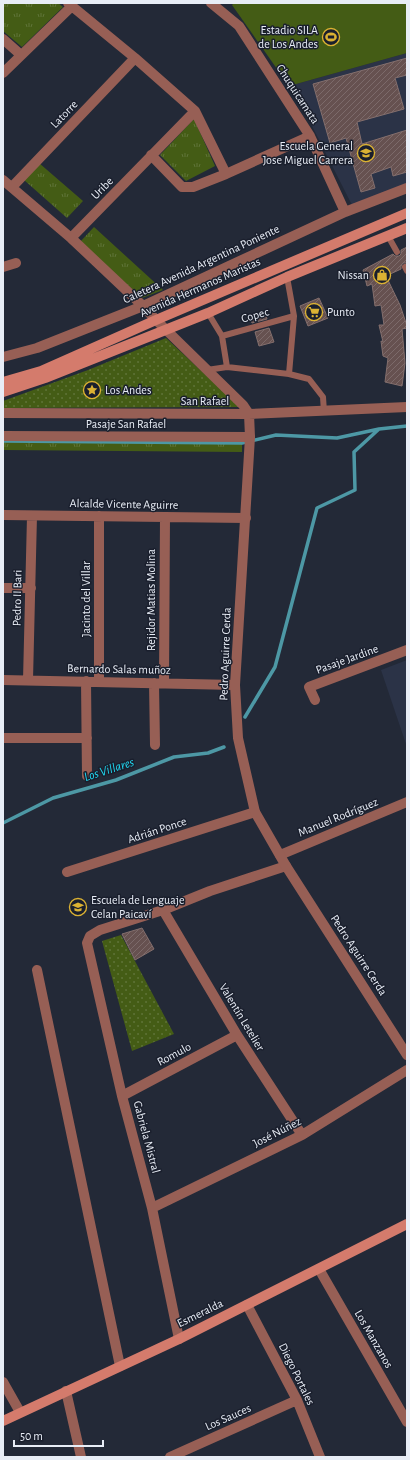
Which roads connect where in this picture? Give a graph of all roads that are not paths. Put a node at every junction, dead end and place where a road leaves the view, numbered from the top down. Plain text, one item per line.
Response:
1 (70, 5) edge
2 (216, 5) edge
3 (3, 39) edge
4 (21, 55) junction
5 (135, 58) junction
6 (3, 73) edge
7 (195, 111) junction
8 (310, 136) junction
9 (151, 155) junction
10 (226, 174) junction
11 (3, 180) edge
12 (12, 187) junction
13 (407, 188) edge
14 (345, 212) junction
15 (407, 213) edge
16 (407, 228) edge
17 (388, 236) junction
18 (71, 238) junction
19 (397, 252) dead end
20 (16, 263) dead end
21 (3, 267) edge
22 (287, 277) junction
23 (143, 306) junction
24 (208, 313) junction
25 (294, 316) junction
26 (156, 320) junction
27 (166, 330) junction
28 (222, 336) junction
29 (3, 357) edge
30 (227, 367) junction
31 (207, 370) junction
32 (289, 374) junction
33 (3, 382) edge
34 (3, 392) edge
35 (407, 407) edge
36 (324, 412) junction
37 (3, 413) edge
38 (249, 414) junction
39 (3, 436) edge
40 (250, 437) junction
41 (3, 515) edge
42 (32, 516) junction
43 (99, 516) junction
44 (165, 517) junction
45 (246, 518) junction
46 (3, 588) edge
47 (31, 588) junction
48 (407, 650) edge
49 (3, 680) edge
50 (28, 680) junction
51 (86, 681) junction
52 (99, 682) junction
53 (159, 683) junction
54 (235, 685) junction
55 (315, 700) dead end
56 (3, 738) edge
57 (87, 738) junction
58 (155, 745) dead end
59 (87, 776) dead end
60 (407, 802) edge
61 (255, 812) junction
62 (280, 855) junction
63 (286, 866) junction
64 (67, 872) dead end
65 (163, 910) junction
66 (37, 970) dead end
67 (237, 1035) junction
68 (407, 1055) edge
69 (407, 1070) edge
70 (122, 1096) junction
71 (302, 1135) junction
72 (152, 1208) junction
73 (407, 1224) edge
74 (319, 1269) junction
75 (248, 1305) junction
76 (179, 1338) junction
77 (120, 1366) junction
78 (3, 1382) edge
79 (66, 1391) junction
80 (297, 1400) junction
81 (20, 1412) junction
82 (3, 1421) edge
83 (407, 1422) edge
84 (81, 1457) edge
85 (170, 1457) edge
86 (320, 1457) edge

1 - 4 street
1 - 5 street
2 - 8 street, Chuquicamata
3 - 4 street
4 - 6 street
5 - 7 street
5 - 12 street, Latorre
7 - 9 street, Uribe
7 - 10 street
8 - 10 street
8 - 14 street, Chuquicamata
9 - 10 street
9 - 18 street, Uribe
11 - 12 street
12 - 18 street
13 - 14 street, Caletera Avenida Argentina Poniente
14 - 23 street, Caletera Avenida Argentina Poniente
15 - 26 main road, Avenida Hermanos Maristas
16 - 17 main road, Avenida Hermanos Maristas
17 - 19 lane
17 - 22 main road, Avenida Hermanos Maristas
18 - 23 street
20 - 21 street
22 - 24 main road, Avenida Hermanos Maristas
22 - 25 lane
23 - 26 street
23 - 29 street, Caletera Avenida Argentina Poniente
24 - 27 main road, Avenida Hermanos Maristas
24 - 28 lane
25 - 28 lane, Copec
25 - 32 lane
26 - 27 street
26 - 33 main road, Avenida Hermanos Maristas
27 - 31 street
27 - 34 main road, Avenida Hermanos Maristas
28 - 30 lane
30 - 31 lane
30 - 32 lane
31 - 38 street
32 - 36 lane
35 - 36 street, San Rafael
36 - 38 street, San Rafael
37 - 38 street, San Rafael
38 - 40 street, Pedro Aguirre Cerda
39 - 40 street, Pasaje San Rafael
40 - 45 street, Pedro Aguirre Cerda
41 - 42 street, Alcalde Vicente Aguirre
42 - 43 street, Alcalde Vicente Aguirre
42 - 47 street, Pedro II Bari
43 - 44 street, Alcalde Vicente Aguirre
43 - 52 street, Jacinto del Villar
44 - 45 street, Alcalde Vicente Aguirre
44 - 53 street, Rejidor Matias Molina
45 - 54 street, Pedro Aguirre Cerda
46 - 47 street
47 - 50 street, Pedro II Bari
48 - 55 street, Pasaje Jardine
49 - 50 street, Bernardo Salas muñoz
50 - 51 street, Bernardo Salas muñoz
51 - 52 street, Bernardo Salas muñoz
51 - 57 street
52 - 53 street, Bernardo Salas muñoz
53 - 54 street, Bernardo Salas muñoz
53 - 58 street, Rejidor Matias Molina
54 - 61 street, Pedro Aguirre Cerda
56 - 57 street
57 - 59 street
60 - 62 street, Manuel Rodríguez
61 - 62 street, Pedro Aguirre Cerda
61 - 64 street, Adrián Ponce
62 - 63 street, Pedro Aguirre Cerda
63 - 65 street
63 - 68 street, Pedro Aguirre Cerda
65 - 67 street, Valentín Letelier
65 - 70 street, Gabriela Mistral
66 - 77 street
67 - 70 street, Romulo
67 - 71 street, Valentín Letelier
69 - 71 street, José Núñez
70 - 72 street, Gabriela Mistral
71 - 72 street, José Núñez
72 - 76 street, Gabriela Mistral
73 - 74 main road, Esmeralda
74 - 75 main road, Esmeralda
74 - 83 street, Los Manzanos
75 - 76 main road, Esmeralda
75 - 80 street, Diego Portales
76 - 77 main road, Esmeralda
77 - 79 main road, Esmeralda
78 - 81 street
79 - 81 main road, Esmeralda
79 - 84 street
80 - 85 street, Los Sauces
80 - 86 street, Diego Portales
81 - 82 main road, Esmeralda

